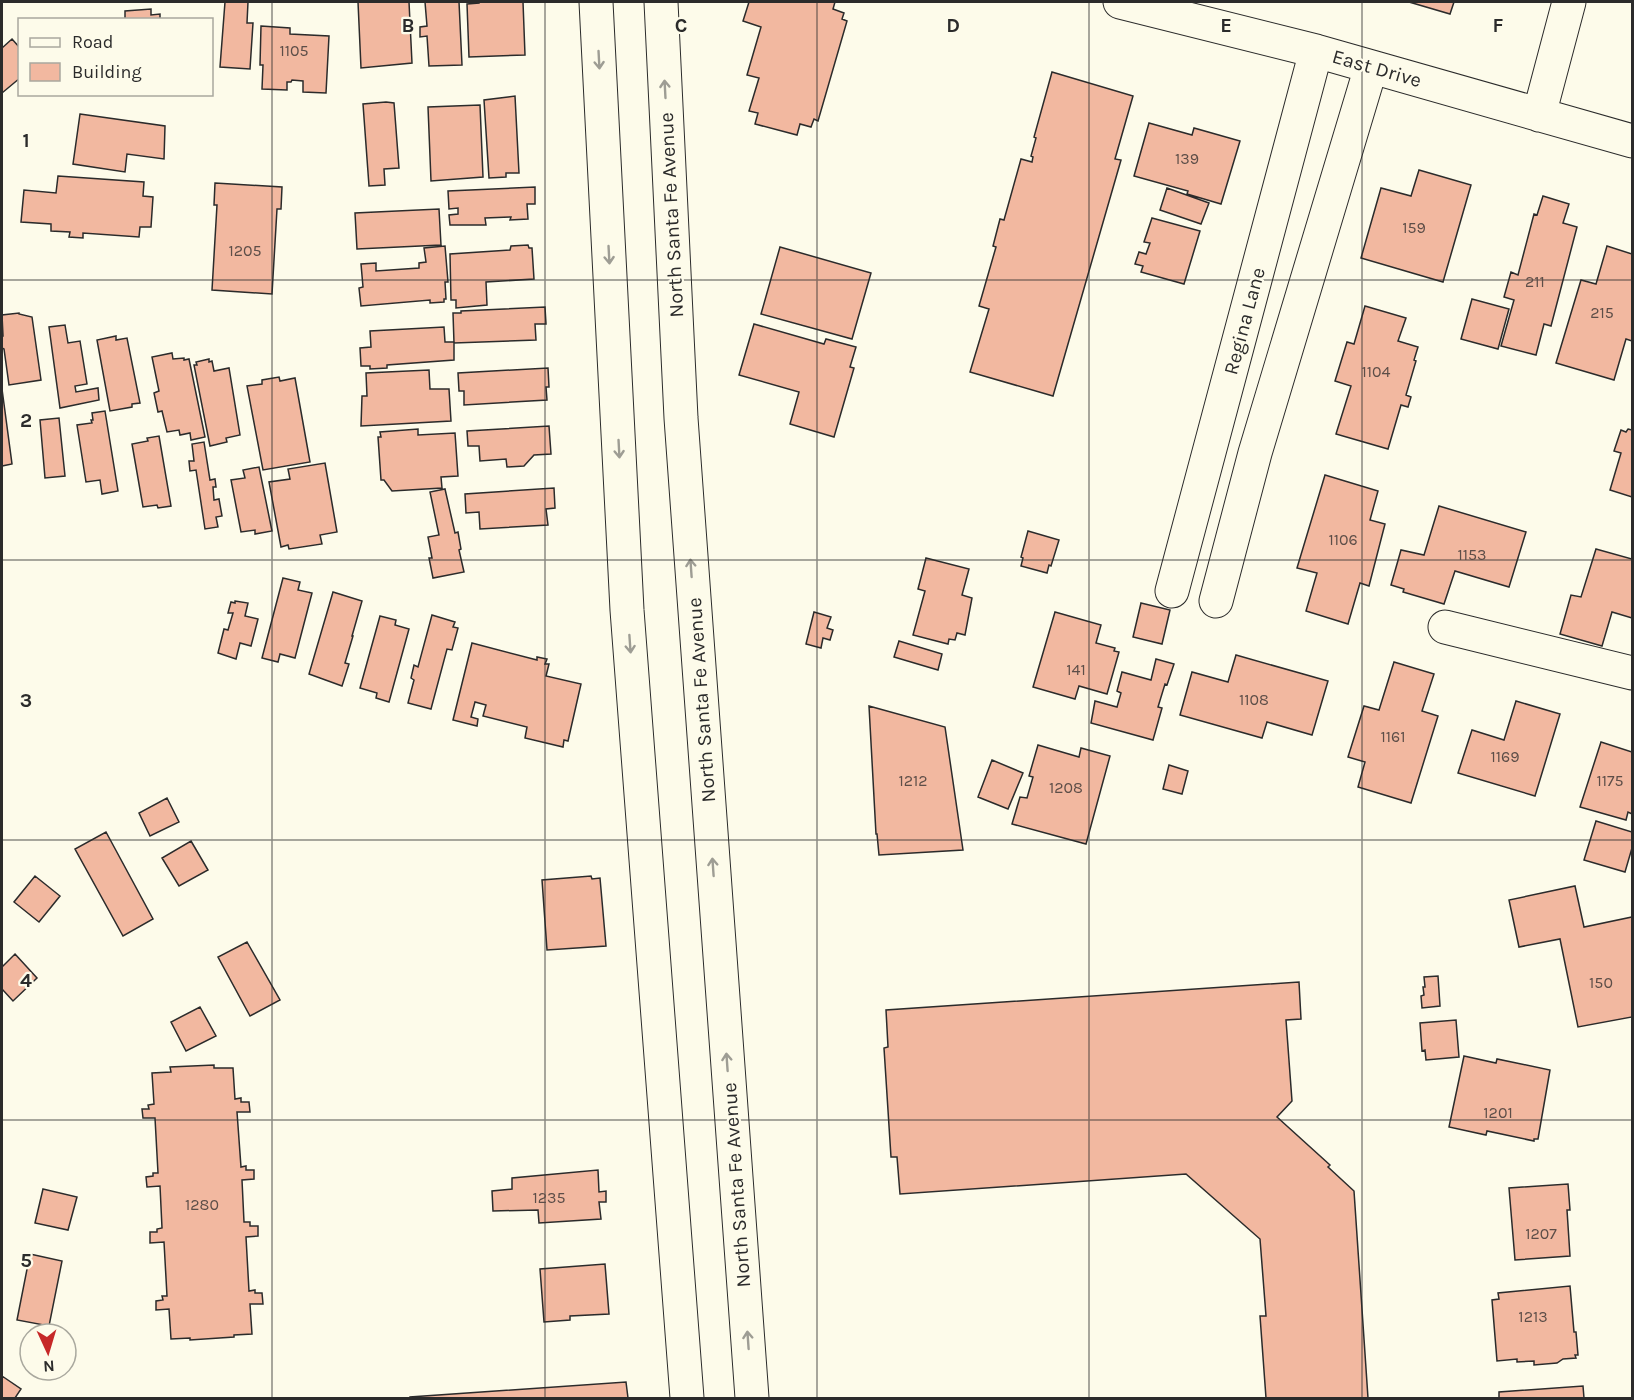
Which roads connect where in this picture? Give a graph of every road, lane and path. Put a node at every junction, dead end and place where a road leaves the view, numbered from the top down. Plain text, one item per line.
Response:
1 (596, 2) edge
2 (661, 2) edge
3 (1120, 2) edge
4 (1569, 2) edge
5 (1316, 51) junction
6 (1371, 67) junction
7 (1539, 115) junction
8 (1632, 141) edge
9 (1172, 591) dead end
10 (1216, 601) dead end
11 (1445, 627) dead end
12 (1632, 673) edge
13 (687, 1398) edge
14 (752, 1398) edge

1 -> 13 main road
14 -> 2 main road, North Santa Fe Avenue
3 - 5 main road, East Drive
4 - 7 main road
5 - 6 main road, East Drive
5 - 9 main road, Regina Lane
6 - 7 main road, East Drive
6 - 10 main road
7 - 8 main road, East Drive
11 - 12 main road

